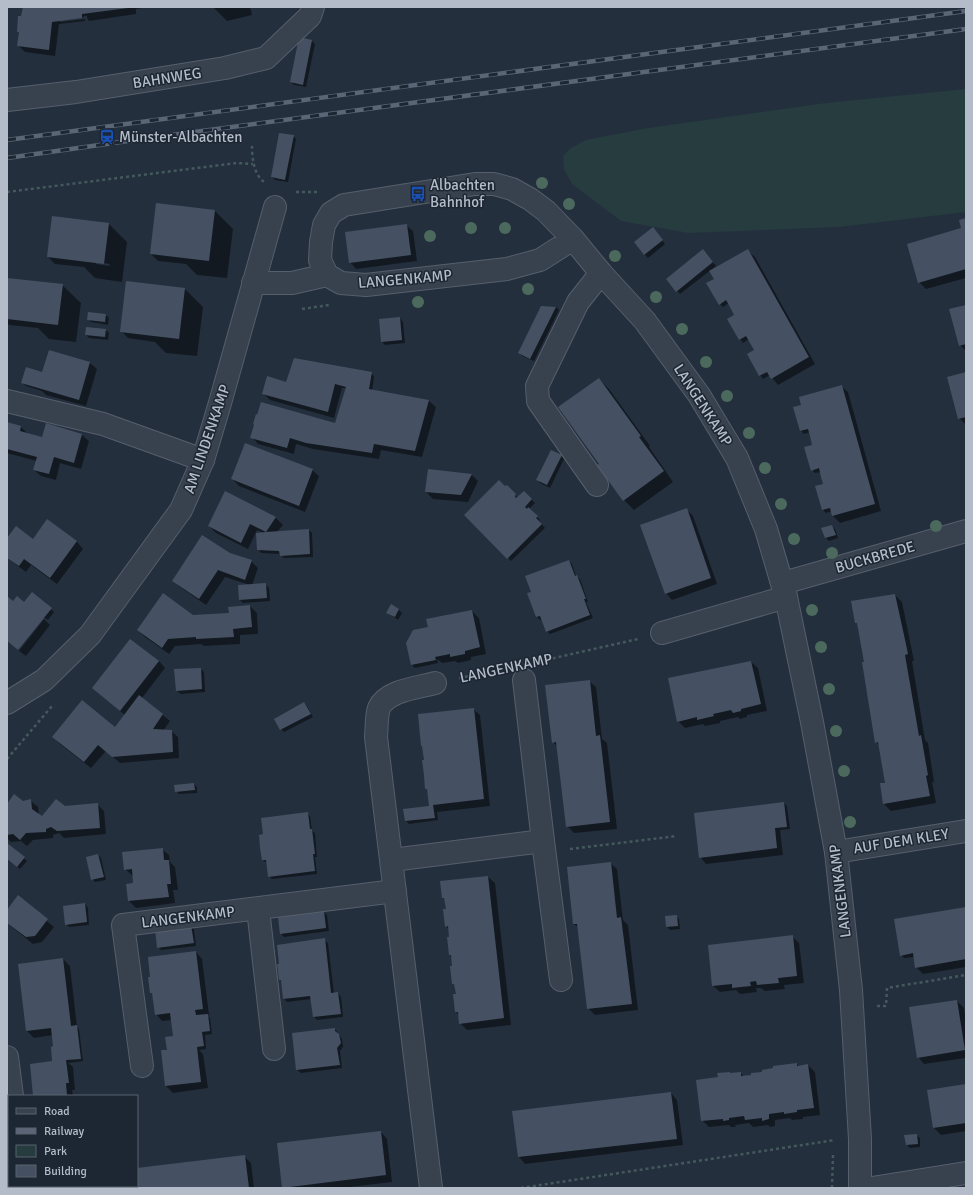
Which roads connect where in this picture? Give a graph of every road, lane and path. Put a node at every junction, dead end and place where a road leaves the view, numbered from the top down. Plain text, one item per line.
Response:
1 (311, 12) edge
2 (7, 100) edge
3 (252, 146) dead end
4 (253, 164) junction
5 (268, 184) dead end
6 (7, 192) edge
7 (344, 205) junction
8 (275, 207) joint
9 (573, 239) junction
10 (601, 273) junction
11 (327, 275) junction
12 (253, 283) junction
13 (7, 401) edge
14 (203, 460) junction
15 (597, 485) dead end
16 (966, 531) edge
17 (785, 590) junction
18 (662, 633) joint
19 (522, 670) junction
20 (435, 683) joint
21 (7, 703) edge
22 (966, 830) edge
23 (677, 836) dead end
24 (544, 847) junction
25 (836, 852) junction
26 (392, 860) junction
27 (395, 891) junction
28 (258, 909) junction
29 (966, 975) edge
30 (561, 980) dead end
31 (852, 1007) junction
32 (274, 1049) dead end
33 (7, 1057) edge
34 (142, 1066) dead end
35 (12, 1095) edge
36 (860, 1139) junction
37 (966, 1173) edge
38 (431, 1188) edge
39 (521, 1188) edge
40 (860, 1188) edge
41 (872, 1188) edge

1 - 2 street, BAHNWEG
3 - 4 path
4 - 5 path
4 - 6 path
7 - 8 path
7 - 9 street, LANGENKAMP
7 - 11 street, LANGENKAMP
8 - 12 street, AM LINDENKAMP
9 - 10 street, LANGENKAMP
9 - 11 street, LANGENKAMP
10 - 15 street
10 - 17 street, LANGENKAMP
11 - 12 street
12 - 14 street, AM LINDENKAMP
13 - 14 street
14 - 21 street, AM LINDENKAMP
16 - 17 street, BUCKBREDE
17 - 18 street
17 - 25 street, LANGENKAMP
18 - 19 path, LANGENKAMP
19 - 20 path, LANGENKAMP
19 - 24 street, LANGENKAMP
20 - 26 street
22 - 25 street, AUF DEM KLEY
23 - 24 path
24 - 26 street
24 - 30 street, LANGENKAMP
25 - 31 street, LANGENKAMP
26 - 27 street
27 - 28 street, LANGENKAMP
27 - 38 street
28 - 32 street
28 - 34 street, LANGENKAMP
29 - 31 path
31 - 36 street, LANGENKAMP
33 - 35 street
36 - 39 path
36 - 40 street, LANGENKAMP
37 - 41 street

